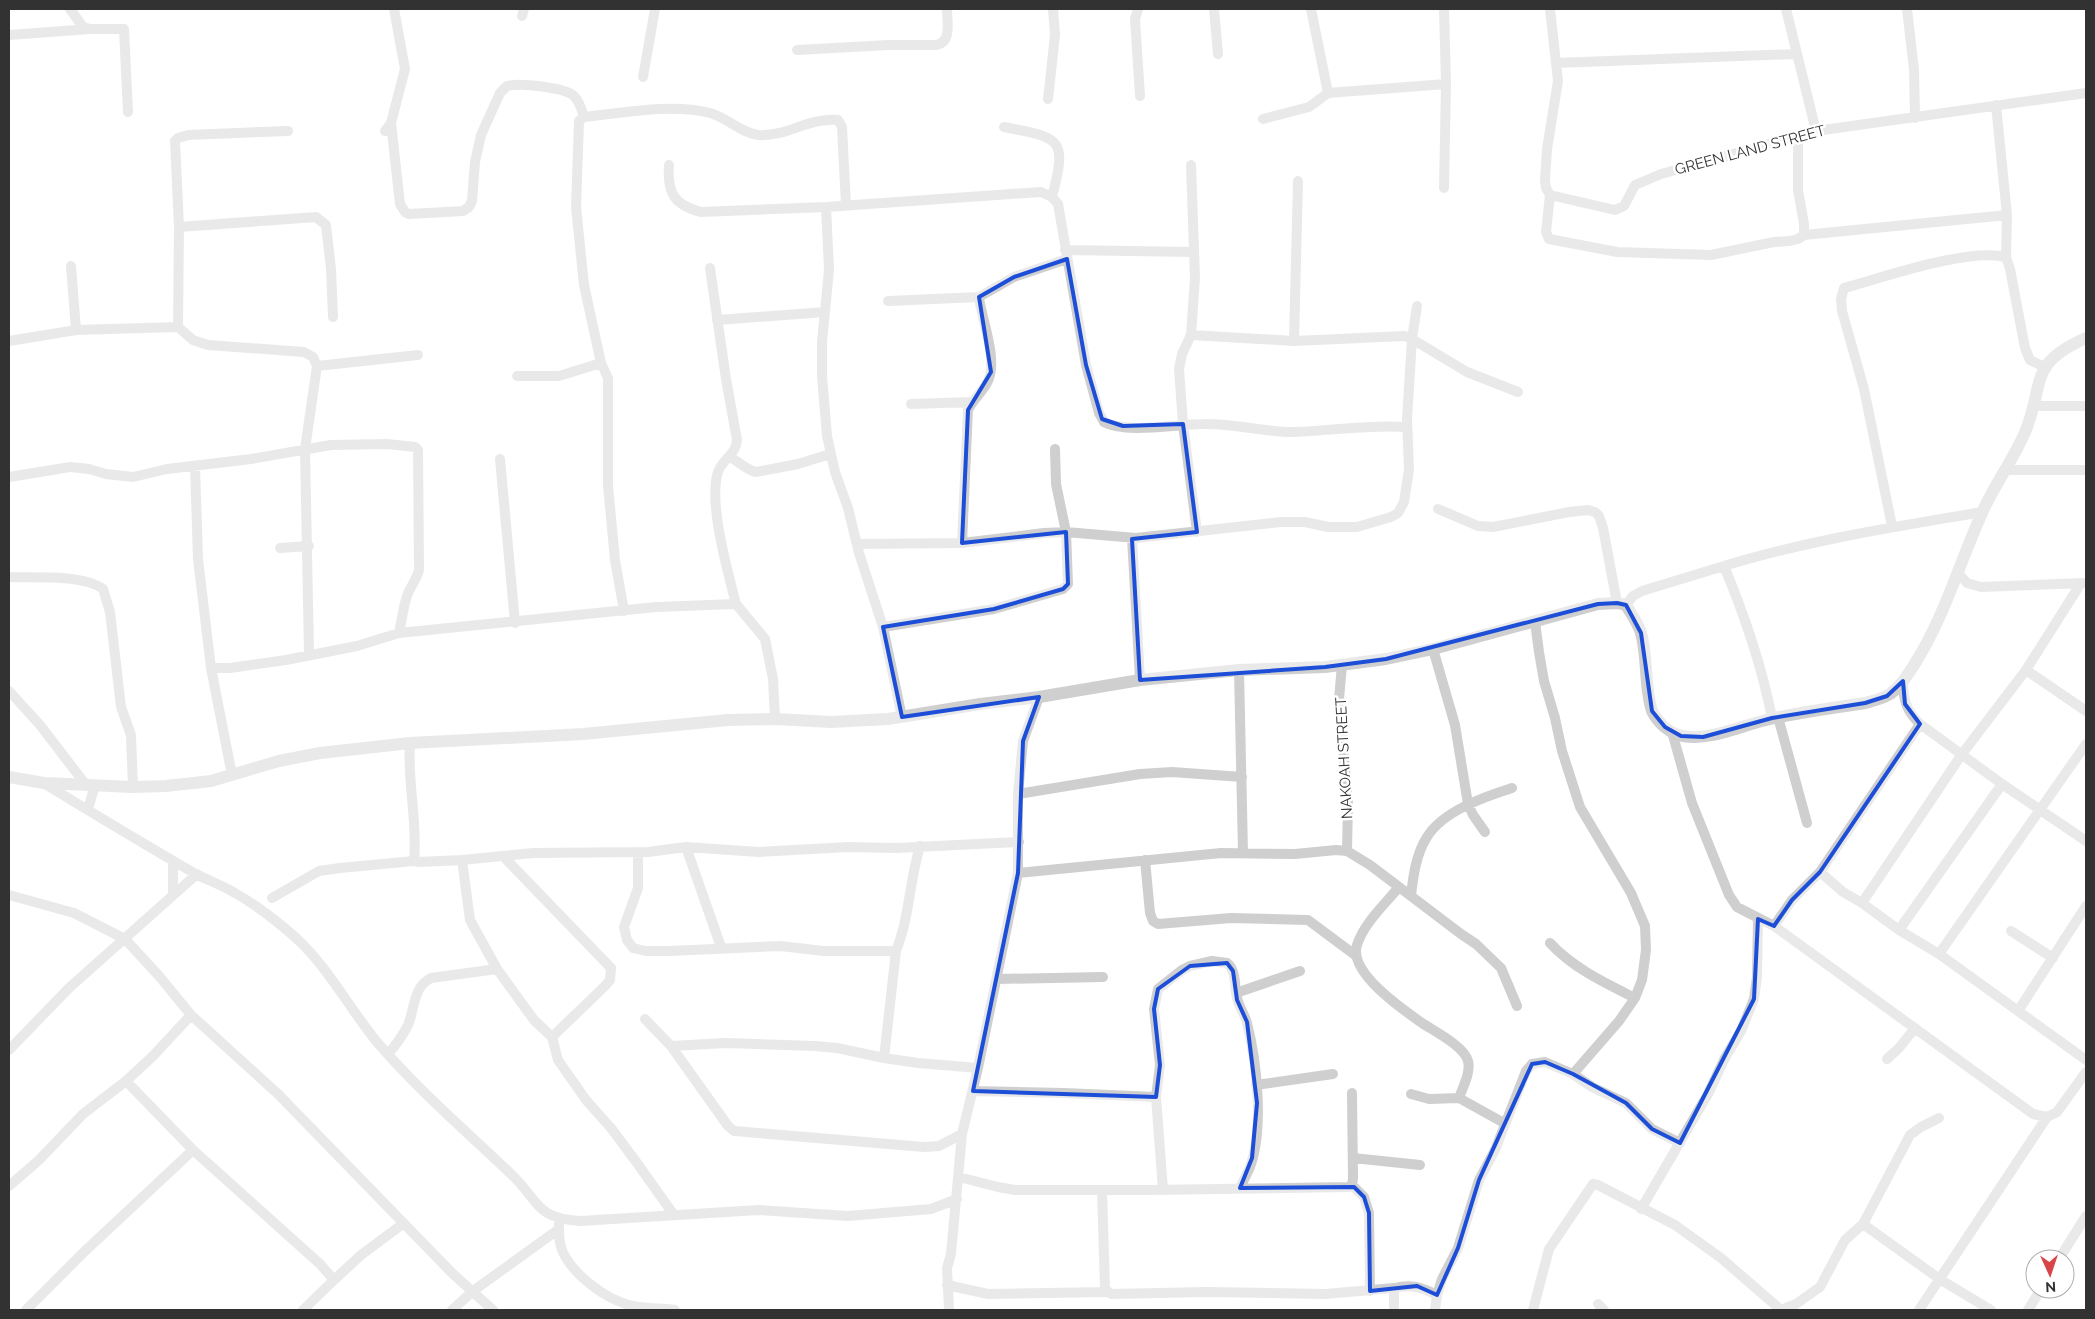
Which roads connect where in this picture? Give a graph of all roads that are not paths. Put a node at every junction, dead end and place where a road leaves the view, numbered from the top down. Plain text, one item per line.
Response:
1 (70, 9) edge
2 (394, 9) edge
3 (655, 9) edge
4 (946, 9) edge
5 (1052, 9) edge
6 (1138, 9) edge
7 (1214, 9) edge
8 (1311, 9) edge
9 (1444, 9) edge
10 (1550, 9) edge
11 (1786, 9) edge
12 (1907, 9) edge
13 (90, 29) junction
14 (9, 35) edge
15 (798, 50) dead end
16 (1218, 54) dead end
17 (1796, 54) junction
18 (1556, 63) junction
19 (643, 78) dead end
20 (1446, 84) junction
21 (1328, 93) junction
22 (2086, 93) edge
23 (1140, 96) dead end
24 (1048, 99) dead end
25 (1996, 105) junction
26 (128, 112) dead end
27 (584, 117) junction
28 (1915, 118) junction
29 (1263, 119) dead end
30 (1004, 127) dead end
31 (288, 131) dead end
32 (1816, 131) junction
33 (1798, 136) junction
34 (669, 165) dead end
35 (1191, 165) dead end
36 (1298, 181) dead end
37 (1444, 188) dead end
38 (1550, 195) junction
39 (1052, 197) junction
40 (846, 205) junction
41 (826, 207) junction
42 (2007, 215) junction
43 (179, 227) junction
44 (1804, 235) junction
45 (1194, 252) junction
46 (1066, 255) junction
47 (2006, 257) junction
48 (71, 266) dead end
49 (710, 268) dead end
50 (979, 297) junction
51 (888, 301) dead end
52 (1417, 306) dead end
53 (825, 312) junction
54 (333, 317) dead end
55 (717, 320) junction
56 (178, 327) junction
57 (76, 330) junction
58 (1191, 335) junction
59 (2086, 338) edge
60 (1412, 340) junction
61 (9, 341) edge
62 (1294, 342) junction
63 (418, 355) dead end
64 (600, 363) junction
65 (317, 366) junction
66 (2044, 367) junction
67 (517, 376) dead end
68 (1518, 392) dead end
69 (972, 402) junction
70 (911, 404) dead end
71 (2033, 406) junction
72 (2086, 406) edge
73 (1182, 424) junction
74 (1407, 427) junction
75 (305, 449) junction
76 (1056, 449) dead end
77 (830, 454) junction
78 (730, 457) junction
79 (500, 459) dead end
80 (195, 466) junction
81 (2007, 470) junction
82 (2086, 470) edge
83 (9, 477) edge
84 (1438, 509) dead end
85 (1982, 512) junction
86 (1892, 526) junction
87 (1066, 532) junction
88 (1197, 532) junction
89 (1132, 538) junction
90 (962, 543) junction
91 (857, 544) junction
92 (308, 546) junction
93 (280, 548) dead end
94 (1724, 566) junction
95 (1958, 573) junction
96 (9, 577) edge
97 (2084, 583) edge
98 (736, 604) junction
99 (1622, 604) junction
100 (624, 611) junction
101 (1536, 622) junction
102 (515, 623) junction
103 (883, 628) junction
104 (399, 634) junction
105 (1432, 649) junction
106 (309, 654) junction
107 (1342, 665) junction
108 (211, 668) junction
109 (1239, 670) junction
110 (2026, 670) junction
111 (1140, 680) junction
112 (1903, 681) junction
113 (9, 691) edge
114 (1040, 697) junction
115 (2086, 711) edge
116 (902, 717) junction
117 (1775, 718) junction
118 (775, 719) junction
119 (1920, 724) junction
120 (1672, 732) junction
121 (410, 743) junction
122 (2086, 744) edge
123 (1962, 754) junction
124 (232, 776) junction
125 (9, 777) edge
126 (1242, 777) junction
127 (44, 783) junction
128 (2002, 784) junction
129 (90, 785) junction
130 (133, 787) junction
131 (1512, 788) dead end
132 (1018, 794) junction
133 (1468, 804) junction
134 (88, 809) junction
135 (2040, 810) junction
136 (1807, 823) dead end
137 (1486, 832) dead end
138 (2086, 841) edge
139 (1019, 842) junction
140 (920, 846) junction
141 (686, 847) junction
142 (1347, 851) junction
143 (638, 852) junction
144 (1243, 853) junction
145 (503, 856) junction
146 (462, 860) junction
147 (1145, 860) junction
148 (173, 861) junction
149 (414, 861) junction
150 (1820, 872) junction
151 (1018, 873) junction
152 (197, 874) junction
153 (1399, 887) junction
154 (173, 894) junction
155 (9, 895) edge
156 (1411, 896) junction
157 (272, 898) dead end
158 (1862, 903) junction
159 (2086, 906) edge
160 (1758, 919) junction
161 (1774, 926) junction
162 (1899, 930) junction
163 (2011, 931) dead end
164 (124, 939) junction
165 (1550, 943) dead end
166 (721, 947) junction
167 (896, 951) junction
168 (1939, 954) junction
169 (1355, 955) junction
170 (2053, 958) junction
171 (497, 969) junction
172 (1300, 971) dead end
173 (1103, 977) dead end
174 (997, 980) junction
175 (1236, 993) junction
176 (1635, 998) junction
177 (1516, 1006) dead end
178 (2018, 1011) junction
179 (191, 1015) junction
180 (645, 1019) dead end
181 (1915, 1028) junction
182 (552, 1037) junction
183 (671, 1046) junction
184 (9, 1050) edge
185 (388, 1054) junction
186 (884, 1058) junction
187 (1887, 1059) dead end
188 (2086, 1060) edge
189 (978, 1068) junction
190 (2086, 1072) edge
191 (1333, 1074) dead end
192 (1573, 1074) junction
193 (126, 1081) junction
194 (1256, 1085) junction
195 (973, 1091) junction
196 (1352, 1093) dead end
197 (1411, 1094) dead end
198 (1156, 1097) junction
199 (1459, 1098) junction
200 (2047, 1117) junction
201 (1939, 1118) dead end
202 (1504, 1123) junction
203 (962, 1134) junction
204 (1680, 1143) junction
205 (193, 1150) junction
206 (1353, 1158) junction
207 (1420, 1165) dead end
208 (959, 1177) junction
209 (1352, 1185) junction
210 (9, 1186) edge
211 (1240, 1188) junction
212 (1102, 1190) junction
213 (1163, 1190) junction
214 (957, 1199) junction
215 (1641, 1209) junction
216 (674, 1215) junction
217 (2086, 1216) edge
218 (404, 1222) junction
219 (559, 1224) junction
220 (1862, 1224) junction
221 (2065, 1249) edge
222 (334, 1280) junction
223 (1941, 1280) junction
224 (947, 1285) junction
225 (1394, 1288) junction
226 (473, 1291) junction
227 (1370, 1291) junction
228 (1107, 1292) junction
229 (1437, 1295) junction
230 (2035, 1299) edge
231 (26, 1310) edge
232 (303, 1310) edge
233 (452, 1310) edge
234 (493, 1310) edge
235 (675, 1310) edge
236 (949, 1310) edge
237 (1394, 1310) edge
238 (1435, 1310) edge
239 (1532, 1310) edge
240 (1781, 1310) edge
241 (1919, 1310) edge
242 (1991, 1310) edge
243 (2028, 1310) edge

1 - 13 street
2 - 27 street
3 - 19 street
4 - 15 street
5 - 24 street
6 - 23 street
7 - 16 street
8 - 21 street
9 - 20 street
10 - 18 street
11 - 17 street
12 - 28 street
13 - 14 street
13 - 26 street
17 - 18 street
17 - 32 street
18 - 38 street
20 - 21 street
20 - 37 street
21 - 29 street
22 - 25 street, GREEN LAND STREET
25 - 28 street, GREEN LAND STREET
25 - 42 street
27 - 40 street
27 - 64 street
28 - 32 street, GREEN LAND STREET
30 - 39 street
31 - 43 street
32 - 33 street, GREEN LAND STREET
33 - 38 street, GREEN LAND STREET
33 - 44 street
34 - 41 street
35 - 45 street
36 - 62 street
38 - 44 street
39 - 40 street
39 - 46 street
40 - 41 street
41 - 53 street
42 - 44 street
42 - 47 street
43 - 54 street
43 - 56 street
45 - 46 street
45 - 58 street
46 - 50 street
46 - 73 street
47 - 66 street
47 - 86 street
48 - 57 street
49 - 55 street
50 - 51 street
50 - 69 street
52 - 60 street
53 - 55 street
53 - 77 street
55 - 78 street
56 - 57 street
56 - 65 street
57 - 61 street
58 - 62 street
58 - 73 street
59 - 66 street
60 - 62 street
60 - 68 street
60 - 74 street
63 - 65 street
64 - 67 street
64 - 100 street
65 - 75 street
66 - 71 street
69 - 70 street
69 - 90 street
71 - 72 street
71 - 81 street
73 - 74 street
73 - 88 street
74 - 88 street
75 - 80 street
75 - 92 street
75 - 104 street
76 - 87 street
77 - 78 street
77 - 91 street
78 - 98 street
79 - 102 street
80 - 83 street
80 - 108 street
81 - 82 street
81 - 85 street
84 - 99 street
85 - 86 street
85 - 95 street
86 - 94 street
87 - 89 street
87 - 90 street
87 - 103 street
88 - 89 street
89 - 111 street
90 - 91 street
91 - 103 street
92 - 93 street
92 - 106 street
94 - 99 street
94 - 117 street
95 - 97 street
95 - 112 street
96 - 130 street
97 - 110 street
98 - 100 street
98 - 118 street
99 - 101 street
99 - 120 street
100 - 102 street
101 - 105 street
101 - 176 street
102 - 104 street
103 - 116 street
104 - 106 street
105 - 107 street
105 - 133 street
106 - 108 street
107 - 109 street
107 - 142 street, NAKOAH STREET
108 - 124 street
109 - 111 street
109 - 126 street
110 - 115 street
110 - 123 street
111 - 114 street
112 - 117 street
112 - 119 street
113 - 129 street
114 - 116 street
114 - 132 street
116 - 118 street
117 - 120 street
117 - 136 street
118 - 121 street
119 - 123 street
119 - 150 street
120 - 160 street
121 - 124 street
121 - 149 street
122 - 135 street
123 - 128 street
123 - 158 street
124 - 130 street
125 - 127 street
126 - 132 street
126 - 144 street
127 - 129 street
127 - 134 street
128 - 135 street
128 - 162 street
129 - 130 street
129 - 134 street
131 - 133 street
132 - 139 street
133 - 137 street
133 - 156 street
134 - 148 street
135 - 138 street
135 - 168 street
139 - 140 street
139 - 151 street
140 - 141 street
140 - 167 street
141 - 143 street
141 - 166 street
142 - 144 street
142 - 153 street
143 - 145 street
143 - 166 street
144 - 147 street
145 - 146 street
145 - 182 street
146 - 149 street
146 - 171 street
147 - 151 street
147 - 169 street
148 - 152 street
148 - 154 street
149 - 157 street
150 - 158 street
150 - 161 street
151 - 174 street
152 - 154 street
152 - 185 street
153 - 156 street
153 - 169 street
154 - 164 street
155 - 164 street
156 - 177 street
158 - 162 street
159 - 170 street
160 - 161 street
160 - 204 street
161 - 181 street
162 - 168 street
163 - 170 street
164 - 179 street
164 - 184 street
165 - 176 street
166 - 167 street
167 - 186 street
168 - 178 street
169 - 199 street
170 - 178 street
171 - 182 street
171 - 185 street
172 - 175 street
173 - 174 street
174 - 189 street
175 - 194 street
175 - 198 street
176 - 192 street
178 - 188 street
179 - 193 street
179 - 218 street
180 - 183 street
181 - 187 street
181 - 200 street
182 - 216 street
183 - 186 street
183 - 203 street
185 - 219 street
186 - 189 street
189 - 195 street
190 - 200 street
191 - 194 street
192 - 202 street
192 - 204 street
193 - 205 street
193 - 210 street
194 - 211 street
195 - 198 street
195 - 203 street
196 - 206 street
197 - 199 street
198 - 213 street
199 - 202 street
200 - 223 street
201 - 220 street
202 - 229 street
203 - 208 street
204 - 215 street
205 - 222 street
205 - 231 street
206 - 207 street
206 - 209 street
208 - 212 street
208 - 214 street
209 - 211 street
209 - 227 street
211 - 213 street
212 - 213 street
212 - 228 street
214 - 216 street
214 - 224 street
215 - 239 street
215 - 240 street
216 - 219 street
217 - 221 street
218 - 222 street
218 - 226 street
219 - 226 street
219 - 235 street
220 - 223 street
220 - 240 street
222 - 232 street
223 - 241 street
223 - 242 street
224 - 228 street
224 - 236 street
225 - 227 street
225 - 229 street
225 - 237 street
226 - 233 street
226 - 234 street
227 - 228 street
229 - 238 street
230 - 243 street

